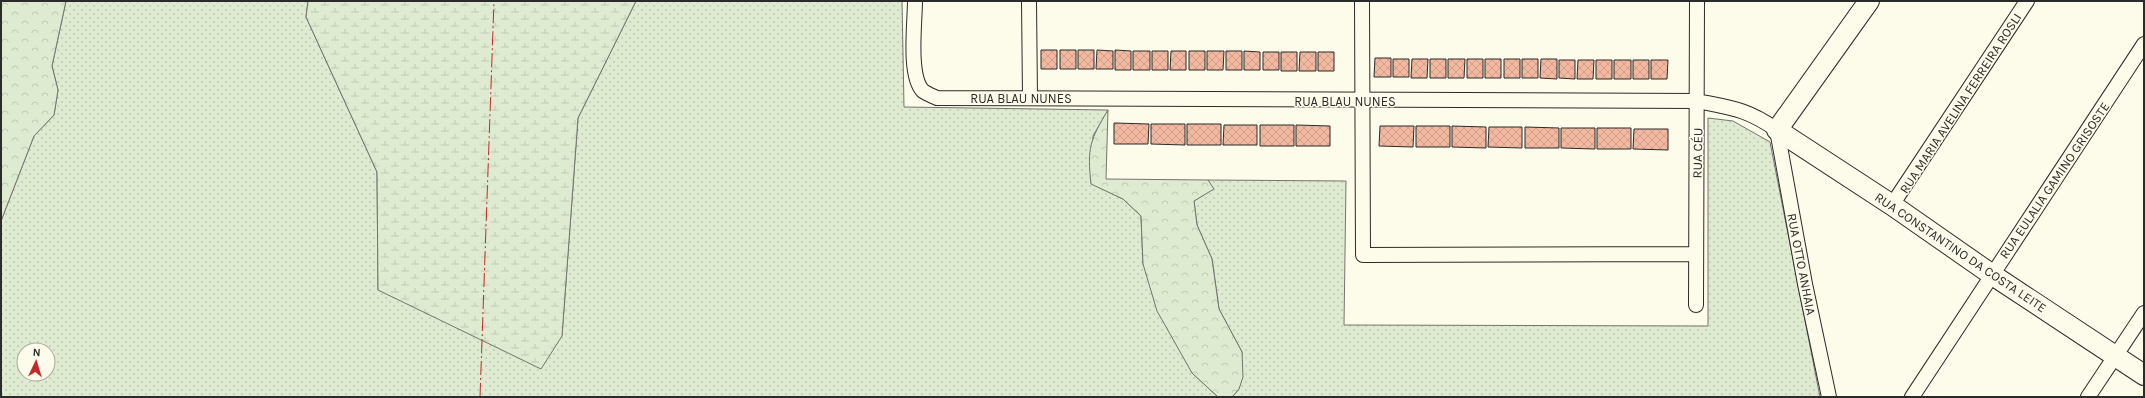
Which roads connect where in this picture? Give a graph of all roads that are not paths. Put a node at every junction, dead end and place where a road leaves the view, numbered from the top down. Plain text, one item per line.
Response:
1 (915, 1) edge
2 (1029, 1) edge
3 (1362, 1) edge
4 (1697, 1) edge
5 (1869, 1) edge
6 (2027, 1) edge
7 (2144, 44) edge
8 (1030, 97) junction
9 (1362, 101) junction
10 (1697, 101) junction
11 (1777, 130) junction
12 (1892, 205) junction
13 (1696, 254) junction
14 (1991, 274) junction
15 (1696, 306) dead end
16 (2144, 313) edge
17 (2115, 355) junction
18 (2144, 375) edge
19 (1829, 397) edge
20 (1912, 397) edge
21 (2088, 397) edge

1 - 8 street, RUA BLAU NUNES
2 - 8 street
3 - 9 street
4 - 10 street, RUA CÉU
5 - 11 street
6 - 12 street, RUA MARIA AVELINA FERREIRA ROSLI
7 - 14 street, RUA EULALIA GAMINO GRISOSTE
8 - 9 street, RUA BLAU NUNES
9 - 10 street, RUA BLAU NUNES
9 - 13 street
10 - 11 street, RUA BLAU NUNES
10 - 13 street, RUA CÉU
11 - 12 street, RUA CONSTANTINO DA COSTA LEITE
11 - 19 street, RUA OTTO ANHAIA
12 - 14 street, RUA CONSTANTINO DA COSTA LEITE
13 - 15 street, RUA CÉU
14 - 17 street, RUA CONSTANTINO DA COSTA LEITE
14 - 20 street, RUA EULALIA GAMINO GRISOSTE
16 - 17 street
17 - 18 street, RUA CONSTANTINO DA COSTA LEITE
17 - 21 street

